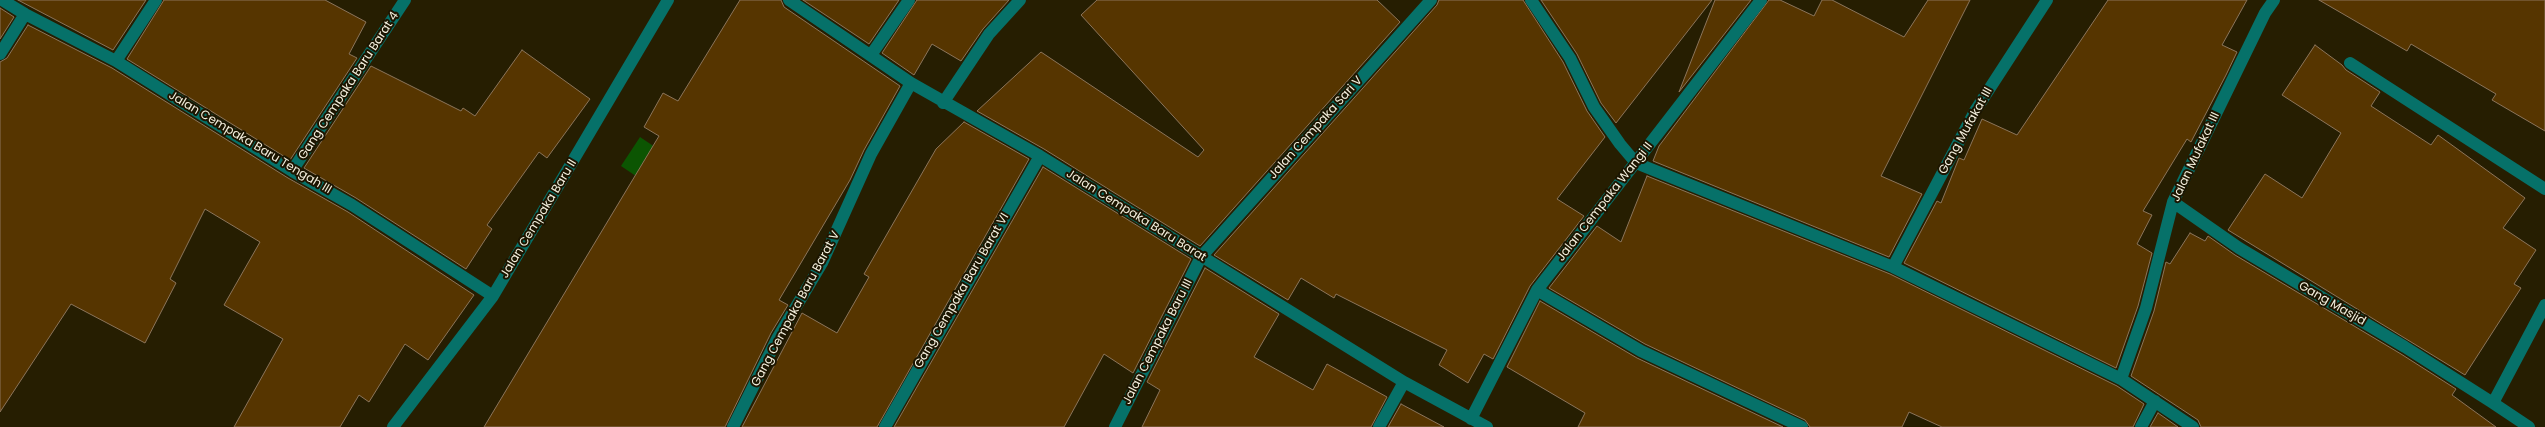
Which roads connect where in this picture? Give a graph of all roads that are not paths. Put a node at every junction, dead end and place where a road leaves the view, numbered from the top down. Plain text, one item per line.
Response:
1 (2, 0) edge
2 (156, 0) edge
3 (405, 0) edge
4 (668, 0) edge
5 (789, 0) edge
6 (909, 0) edge
7 (1020, 0) edge
8 (1431, 0) edge
9 (1531, 0) edge
10 (1761, 0) edge
11 (2047, 0) edge
12 (2274, 0) edge
13 (25, 14) junction
14 (0, 54) edge
15 (871, 55) junction
16 (116, 61) junction
17 (2350, 63) dead end
18 (911, 83) junction
19 (943, 103) junction
20 (1040, 156) junction
21 (1636, 163) junction
22 (292, 171) junction
23 (2545, 189) edge
24 (2173, 202) junction
25 (1201, 257) junction
26 (1893, 268) junction
27 (1537, 290) junction
28 (493, 296) junction
29 (2545, 305) edge
30 (2121, 379) junction
31 (1404, 382) junction
32 (2155, 401) junction
33 (2493, 403) junction
34 (1471, 419) junction
35 (393, 427) edge
36 (733, 427) edge
37 (885, 427) edge
38 (1115, 427) edge
39 (1379, 427) edge
40 (1487, 427) edge
41 (1802, 427) edge
42 (2141, 427) edge
43 (2193, 427) edge
44 (2530, 427) edge

1 - 13 street, Jalan Cempaka Baru Tengah III
2 - 16 street
3 - 22 street, Gang Cempaka Baru Barat 4
4 - 28 street, Jalan Cempaka Baru II
5 - 15 street, Jalan Cempaka Baru Barat
6 - 15 street
7 - 19 street
8 - 25 street, Jalan Cempaka Sari V
9 - 21 street
10 - 21 street, Jalan Cempaka Wangi II
11 - 26 street, Gang Mufakat III
12 - 24 street, Jalan Mufakat III
13 - 14 street
13 - 16 street, Jalan Cempaka Baru Tengah III
15 - 18 street, Jalan Cempaka Baru Barat
16 - 22 street, Jalan Cempaka Baru Tengah III
17 - 23 street
18 - 19 street, Jalan Cempaka Baru Barat
18 - 36 street, Gang Cempaka Baru Barat V
19 - 20 street, Jalan Cempaka Baru Barat
20 - 25 street, Jalan Cempaka Baru Barat
20 - 37 street, Gang Cempaka Baru Barat VI
21 - 26 street
21 - 27 street, Jalan Cempaka Wangi II
22 - 28 street, Jalan Cempaka Baru Tengah III
24 - 30 street, Jalan Mufakat III
24 - 33 street, Gang Masjid
25 - 31 street, Jalan Cempaka Baru Barat
25 - 38 street, Jalan Cempaka Baru III
26 - 30 street
27 - 34 street, Jalan Cempaka Wangi II
27 - 41 street
28 - 35 street, Jalan Cempaka Baru II
29 - 33 street
30 - 32 street
31 - 34 street, Jalan Cempaka Baru Barat
31 - 39 street
32 - 42 street
32 - 43 street
33 - 44 street, Gang Masjid
34 - 40 street, Jalan Cempaka Baru Barat

